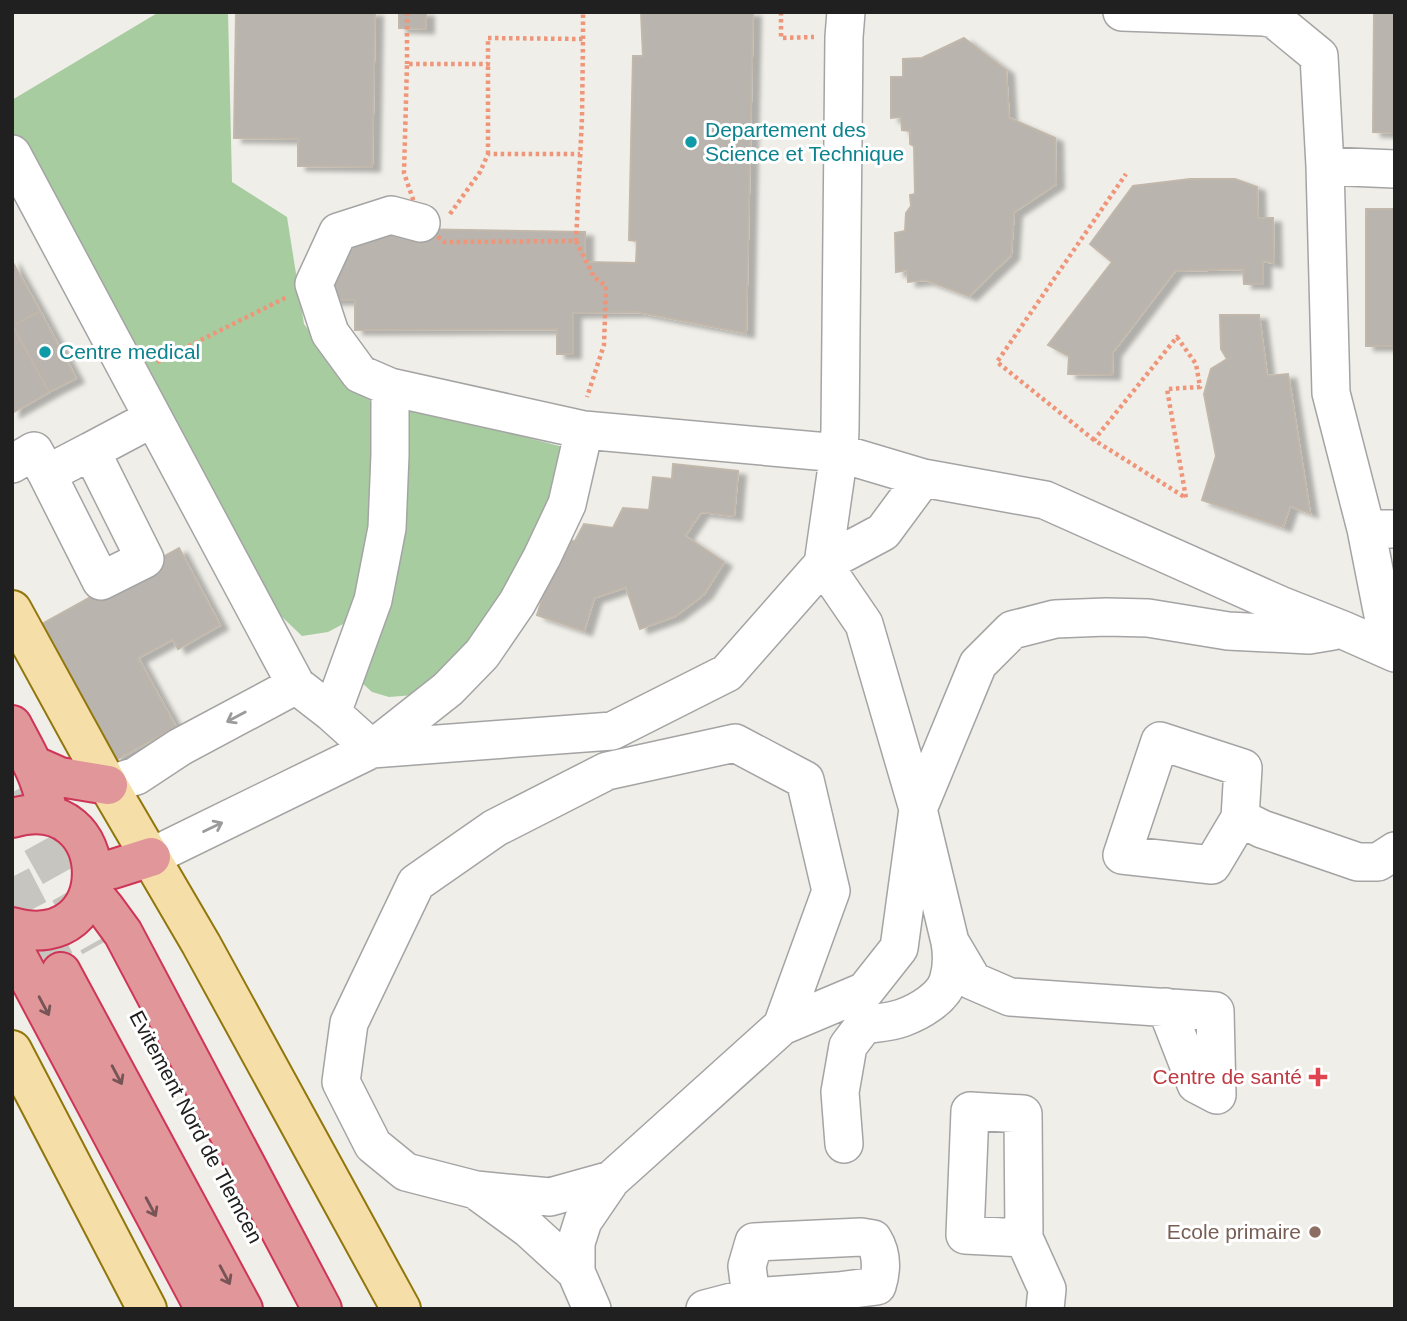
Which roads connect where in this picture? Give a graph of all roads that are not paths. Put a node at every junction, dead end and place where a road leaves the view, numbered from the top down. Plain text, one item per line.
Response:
1 (1122, 12) edge
2 (1276, 16) edge
3 (845, 24) edge
4 (1325, 166) junction
5 (1395, 169) edge
6 (18, 178) edge
7 (428, 229) road end
8 (390, 387) junction
9 (585, 413) junction
10 (153, 418) junction
11 (91, 451) junction
12 (839, 453) junction
13 (12, 464) edge
14 (47, 474) junction
15 (923, 478) junction
16 (1380, 529) edge
17 (823, 564) junction
18 (12, 610) edge
19 (1343, 630) junction
20 (1392, 652) edge
21 (296, 684) junction
22 (332, 713) junction
23 (12, 725) edge
24 (372, 749) junction
25 (19, 782) edge
26 (108, 785) junction
27 (918, 809) junction
28 (37, 817) edge
29 (1240, 818) dead end
30 (1395, 851) edge
31 (151, 858) junction
32 (92, 880) junction
33 (12, 927) edge
34 (950, 942) junction
35 (99, 945) tunnel mouth
36 (12, 946) edge
37 (61, 972) tunnel mouth
38 (1166, 1007) dead end
39 (782, 1026) junction
40 (13, 1053) edge
41 (844, 1144) dead end
42 (611, 1180) junction
43 (476, 1190) junction
44 (1024, 1238) dead end
45 (576, 1272) junction
46 (751, 1297) dead end
47 (147, 1309) edge
48 (205, 1309) edge
49 (243, 1309) edge
50 (293, 1309) edge
51 (321, 1309) edge
52 (339, 1309) edge
53 (401, 1309) edge
54 (592, 1309) edge
55 (705, 1309) edge
56 (1045, 1309) edge

1 - 2 lane
2 - 4 lane
3 - 12 lane
4 - 5 lane
4 - 16 lane
6 - 10 lane
7 - 8 lane
8 - 9 lane
8 - 22 lane
9 - 12 lane
9 - 24 lane
10 - 11 lane
10 - 21 lane
11 - 14 lane
11 - 14 lane
12 - 15 lane
12 - 17 lane
13 - 14 lane
15 - 17 lane
15 - 19 lane
16 - 20 lane
17 - 24 lane
17 - 27 lane
18 - 26 main road
19 - 20 lane
19 - 27 lane
21 - 22 lane
21 -> 26 lane
22 - 24 lane
23 - 25 highway
31 -> 24 lane
25 - 26 highway
25 - 28 highway
26 - 28 highway
26 - 31 main road
27 - 34 lane
27 - 39 lane
28 - 32 highway
29 - 30 lane
31 - 32 highway
31 - 53 main road
32 - 33 highway
32 - 51 highway
32 - 52 main road
34 - 38 lane
34 - 41 lane
35 - 50 highway, Evitement Nord de Tlemcen
36 -> 48 highway
37 -> 49 highway, Evitement Nord de Tlemcen
39 - 42 lane
39 - 43 lane
40 - 47 main road
42 - 43 lane
42 - 45 lane
43 - 45 lane
44 - 56 lane
45 - 54 lane
46 - 55 lane

